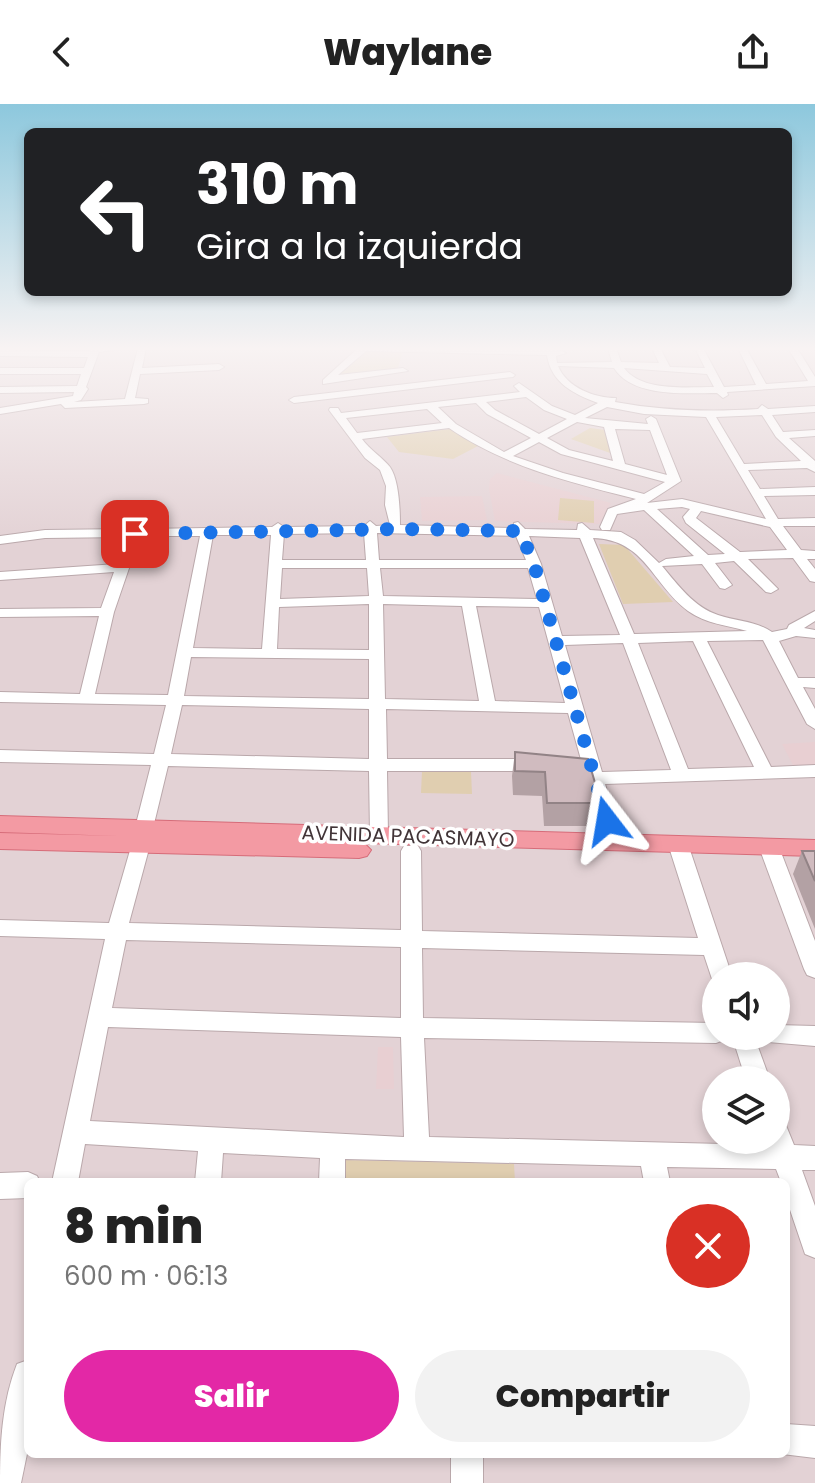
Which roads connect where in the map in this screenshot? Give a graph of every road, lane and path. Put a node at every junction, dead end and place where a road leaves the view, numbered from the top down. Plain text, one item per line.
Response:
1 (336, 412) edge
2 (372, 412) edge
3 (436, 412) edge
4 (492, 412) edge
5 (561, 412) edge
6 (587, 412) edge
7 (652, 412) edge
8 (697, 412) edge
9 (714, 412) edge
10 (721, 412) edge
11 (766, 412) edge
12 (709, 413) junction
13 (339, 416) junction
14 (573, 419) junction
15 (448, 425) junction
16 (609, 427) junction
17 (653, 427) junction
18 (815, 433) edge
19 (780, 435) junction
20 (354, 437) junction
21 (540, 438) junction
22 (504, 456) junction
23 (813, 466) edge
24 (620, 467) junction
25 (742, 467) junction
26 (675, 481) junction
27 (815, 491) edge
28 (758, 493) junction
29 (647, 503) junction
30 (699, 506) junction
31 (815, 522) edge
32 (774, 523) junction
33 (395, 524) junction
34 (370, 527) junction
35 (606, 527) junction
36 (519, 528) junction
37 (278, 529) junction
38 (583, 529) junction
39 (136, 531) junction
40 (207, 532) junction
41 (0, 537) edge
42 (322, 542) junction
43 (797, 555) junction
44 (815, 555) edge
45 (739, 558) junction
46 (706, 560) junction
47 (374, 562) junction
48 (666, 563) junction
49 (277, 564) junction
50 (534, 564) junction
51 (125, 567) junction
52 (0, 576) edge
53 (815, 578) edge
54 (725, 585) dead end
55 (771, 589) dead end
56 (376, 600) junction
57 (468, 602) junction
58 (273, 603) junction
59 (545, 603) junction
60 (107, 612) junction
61 (0, 613) edge
62 (815, 615) edge
63 (780, 631) junction
64 (815, 634) edge
65 (698, 637) junction
66 (629, 639) junction
67 (556, 641) junction
68 (183, 652) junction
69 (269, 653) junction
70 (375, 655) junction
71 (804, 683) edge
72 (0, 697) edge
73 (86, 700) junction
74 (175, 702) junction
75 (815, 704) edge
76 (375, 705) junction
77 (488, 707) junction
78 (576, 708) junction
79 (815, 724) edge
80 (0, 756) edge
81 (162, 760) junction
82 (377, 765) junction
83 (582, 768) junction
84 (815, 771) edge
85 (766, 773) junction
86 (681, 774) junction
87 (0, 824) edge
88 (379, 835) junction
89 (142, 836) junction
90 (0, 841) edge
91 (613, 842) junction
92 (815, 848) edge
93 (411, 851) junction
94 (680, 852) junction
95 (772, 855) junction
96 (815, 864) edge
97 (117, 931) junction
98 (1, 932) edge
99 (411, 939) junction
100 (711, 947) junction
101 (716, 962) edge
102 (815, 969) edge
103 (99, 1017) junction
104 (412, 1028) junction
105 (702, 1033) edge
106 (790, 1035) edge
107 (815, 1036) edge
108 (74, 1132) junction
109 (212, 1140) junction
110 (333, 1147) junction
111 (417, 1150) junction
112 (784, 1154) edge
113 (785, 1158) junction
114 (815, 1158) edge
115 (654, 1169) edge
116 (66, 1178) edge
117 (208, 1178) edge
118 (332, 1178) edge
119 (24, 1185) edge
120 (0, 1186) edge
121 (815, 1244) edge
122 (24, 1394) edge
123 (790, 1440) edge
124 (815, 1442) edge
125 (467, 1458) edge
126 (5, 1483) edge
127 (467, 1483) edge

1 - 13 street
2 - 13 street
3 - 15 street
4 - 21 street
5 - 14 street
6 - 14 street
7 - 17 street
8 - 12 street
9 - 12 street
10 - 12 street
11 - 19 street
12 - 25 street
13 - 20 street
14 - 16 street
14 - 21 street
15 - 20 street
15 - 22 street
16 - 17 street
16 - 24 street
17 - 26 street
18 - 19 street
19 - 23 street
20 - 33 street
21 - 22 street
21 - 24 street
22 - 29 street
23 - 25 street
24 - 26 street
25 - 28 street
26 - 29 street
27 - 28 street
28 - 32 street
29 - 30 street
29 - 35 street
29 - 46 street
30 - 32 street
30 - 45 street
31 - 32 street
32 - 43 street
33 - 34 street
33 - 36 street
34 - 36 street
34 - 42 street
34 - 47 street
35 - 38 street
35 - 48 street
36 - 38 street
36 - 50 street
37 - 39 street
37 - 40 street
37 - 42 street
37 - 49 street
38 - 63 street
38 - 66 street
39 - 40 street
39 - 41 street
39 - 51 street
40 - 68 street
42 - 47 street
42 - 49 street
43 - 44 street
43 - 45 street
43 - 53 street
45 - 46 street
45 - 55 street
46 - 48 street
46 - 54 street
47 - 50 street
47 - 56 street
48 - 63 street
49 - 58 street
50 - 59 street
51 - 52 street
51 - 60 street
56 - 57 street
56 - 58 street
56 - 70 street
57 - 59 street
57 - 77 street
58 - 69 street
59 - 67 street
60 - 61 street
60 - 73 street
62 - 63 street
63 - 64 street
63 - 65 street
63 - 71 street
65 - 66 street
65 - 85 street
66 - 67 street
66 - 86 street
67 - 78 street
68 - 69 street
68 - 74 street
69 - 70 street
70 - 76 street
71 - 75 street
71 - 79 street
72 - 73 street
73 - 74 street
74 - 76 street
74 - 81 street
76 - 77 street
76 - 82 street
77 - 78 street
78 - 83 street
80 - 81 street
81 - 82 street
81 - 89 street
82 - 83 street
82 - 88 street
83 - 86 street
83 - 91 street
84 - 85 street
85 - 86 street
87 - 89 main road, AVENIDA PACASMAYO
88 - 89 main road, AVENIDA PACASMAYO
88 - 91 main road, AVENIDA PACASMAYO
89 - 90 main road, AVENIDA PACASMAYO
89 - 93 main road, AVENIDA PACASMAYO
89 - 97 street
91 - 94 main road, AVENIDA PACASMAYO
92 - 95 main road
93 - 94 main road, AVENIDA PACASMAYO
93 - 99 street
94 - 95 main road
94 - 100 street
95 - 96 main road
95 - 102 street
97 - 98 street
97 - 99 street
97 - 103 street
99 - 100 street
99 - 104 street
100 - 101 street
103 - 104 street
103 - 108 street
104 - 105 street
104 - 111 street
106 - 107 street
108 - 109 street
108 - 116 street
109 - 110 street
109 - 117 street
110 - 111 street
110 - 118 street
111 - 115 street
112 - 113 street
113 - 114 street
113 - 115 street
113 - 121 street
119 - 120 street
122 - 126 street
123 - 124 street
125 - 127 street

